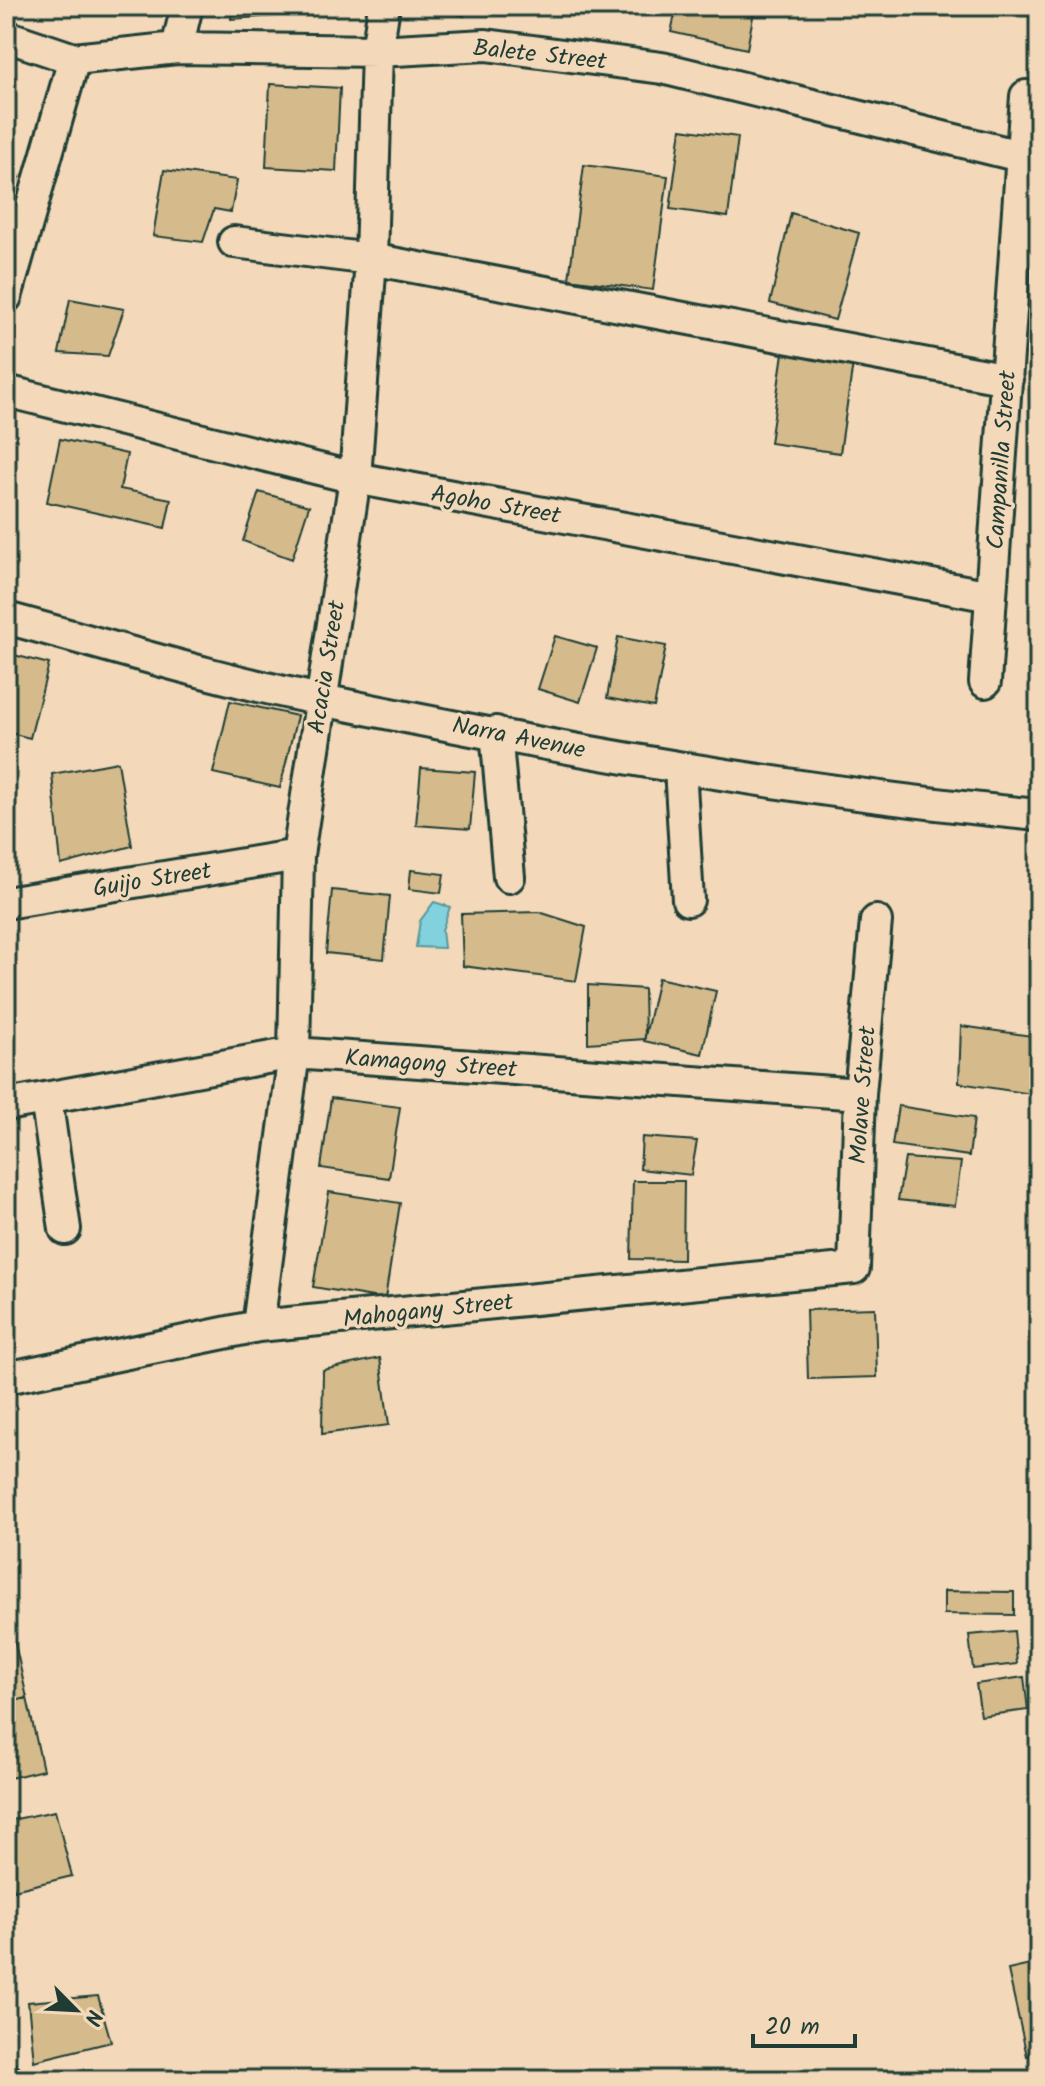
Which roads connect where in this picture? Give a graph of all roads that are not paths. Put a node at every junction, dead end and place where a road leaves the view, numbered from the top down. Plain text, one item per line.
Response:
1 (187, 6) edge
2 (384, 6) edge
3 (6, 36) edge
4 (177, 48) junction
5 (377, 51) junction
6 (74, 59) junction
7 (1026, 96) dead end
8 (1020, 156) junction
9 (234, 242) dead end
10 (371, 259) junction
11 (6, 297) edge
12 (1007, 379) junction
13 (6, 391) edge
14 (355, 478) junction
15 (991, 596) junction
16 (6, 618) edge
17 (985, 682) dead end
18 (320, 700) junction
19 (496, 732) junction
20 (680, 768) junction
21 (1039, 815) edge
22 (298, 855) junction
23 (509, 877) dead end
24 (688, 900) dead end
25 (6, 903) edge
26 (876, 921) dead end
27 (294, 1053) junction
28 (860, 1094) junction
29 (46, 1098) junction
30 (6, 1105) edge
31 (65, 1229) dead end
32 (854, 1268) joint
33 (258, 1326) junction
34 (6, 1378) edge

1 - 4 street
2 - 5 street, Acacia Street
3 - 6 street, Balete Street
4 - 5 street, Balete Street
4 - 6 street, Balete Street
5 - 8 street, Balete Street
5 - 10 street, Acacia Street
6 - 11 street
7 - 8 street, Campanilla Street
8 - 12 street, Campanilla Street
9 - 10 street
10 - 12 street
10 - 14 street, Acacia Street
12 - 15 street, Campanilla Street
13 - 14 street, Agoho Street
14 - 15 street, Agoho Street
14 - 18 street, Acacia Street
15 - 17 street, Campanilla Street
16 - 18 street, Narra Avenue
18 - 19 street, Narra Avenue
18 - 22 street, Acacia Street
19 - 20 street, Narra Avenue
19 - 23 street
20 - 21 street, Narra Avenue
20 - 24 street
22 - 25 street, Guijo Street
22 - 27 street, Acacia Street
26 - 28 street, Molave Street
27 - 28 street, Kamagong Street
27 - 29 street, Kamagong Street
27 - 33 street, Acacia Street
28 - 32 street, Molave Street
29 - 30 street, Kamagong Street
29 - 31 street
32 - 33 street, Mahogany Street
33 - 34 street, Mahogany Street

